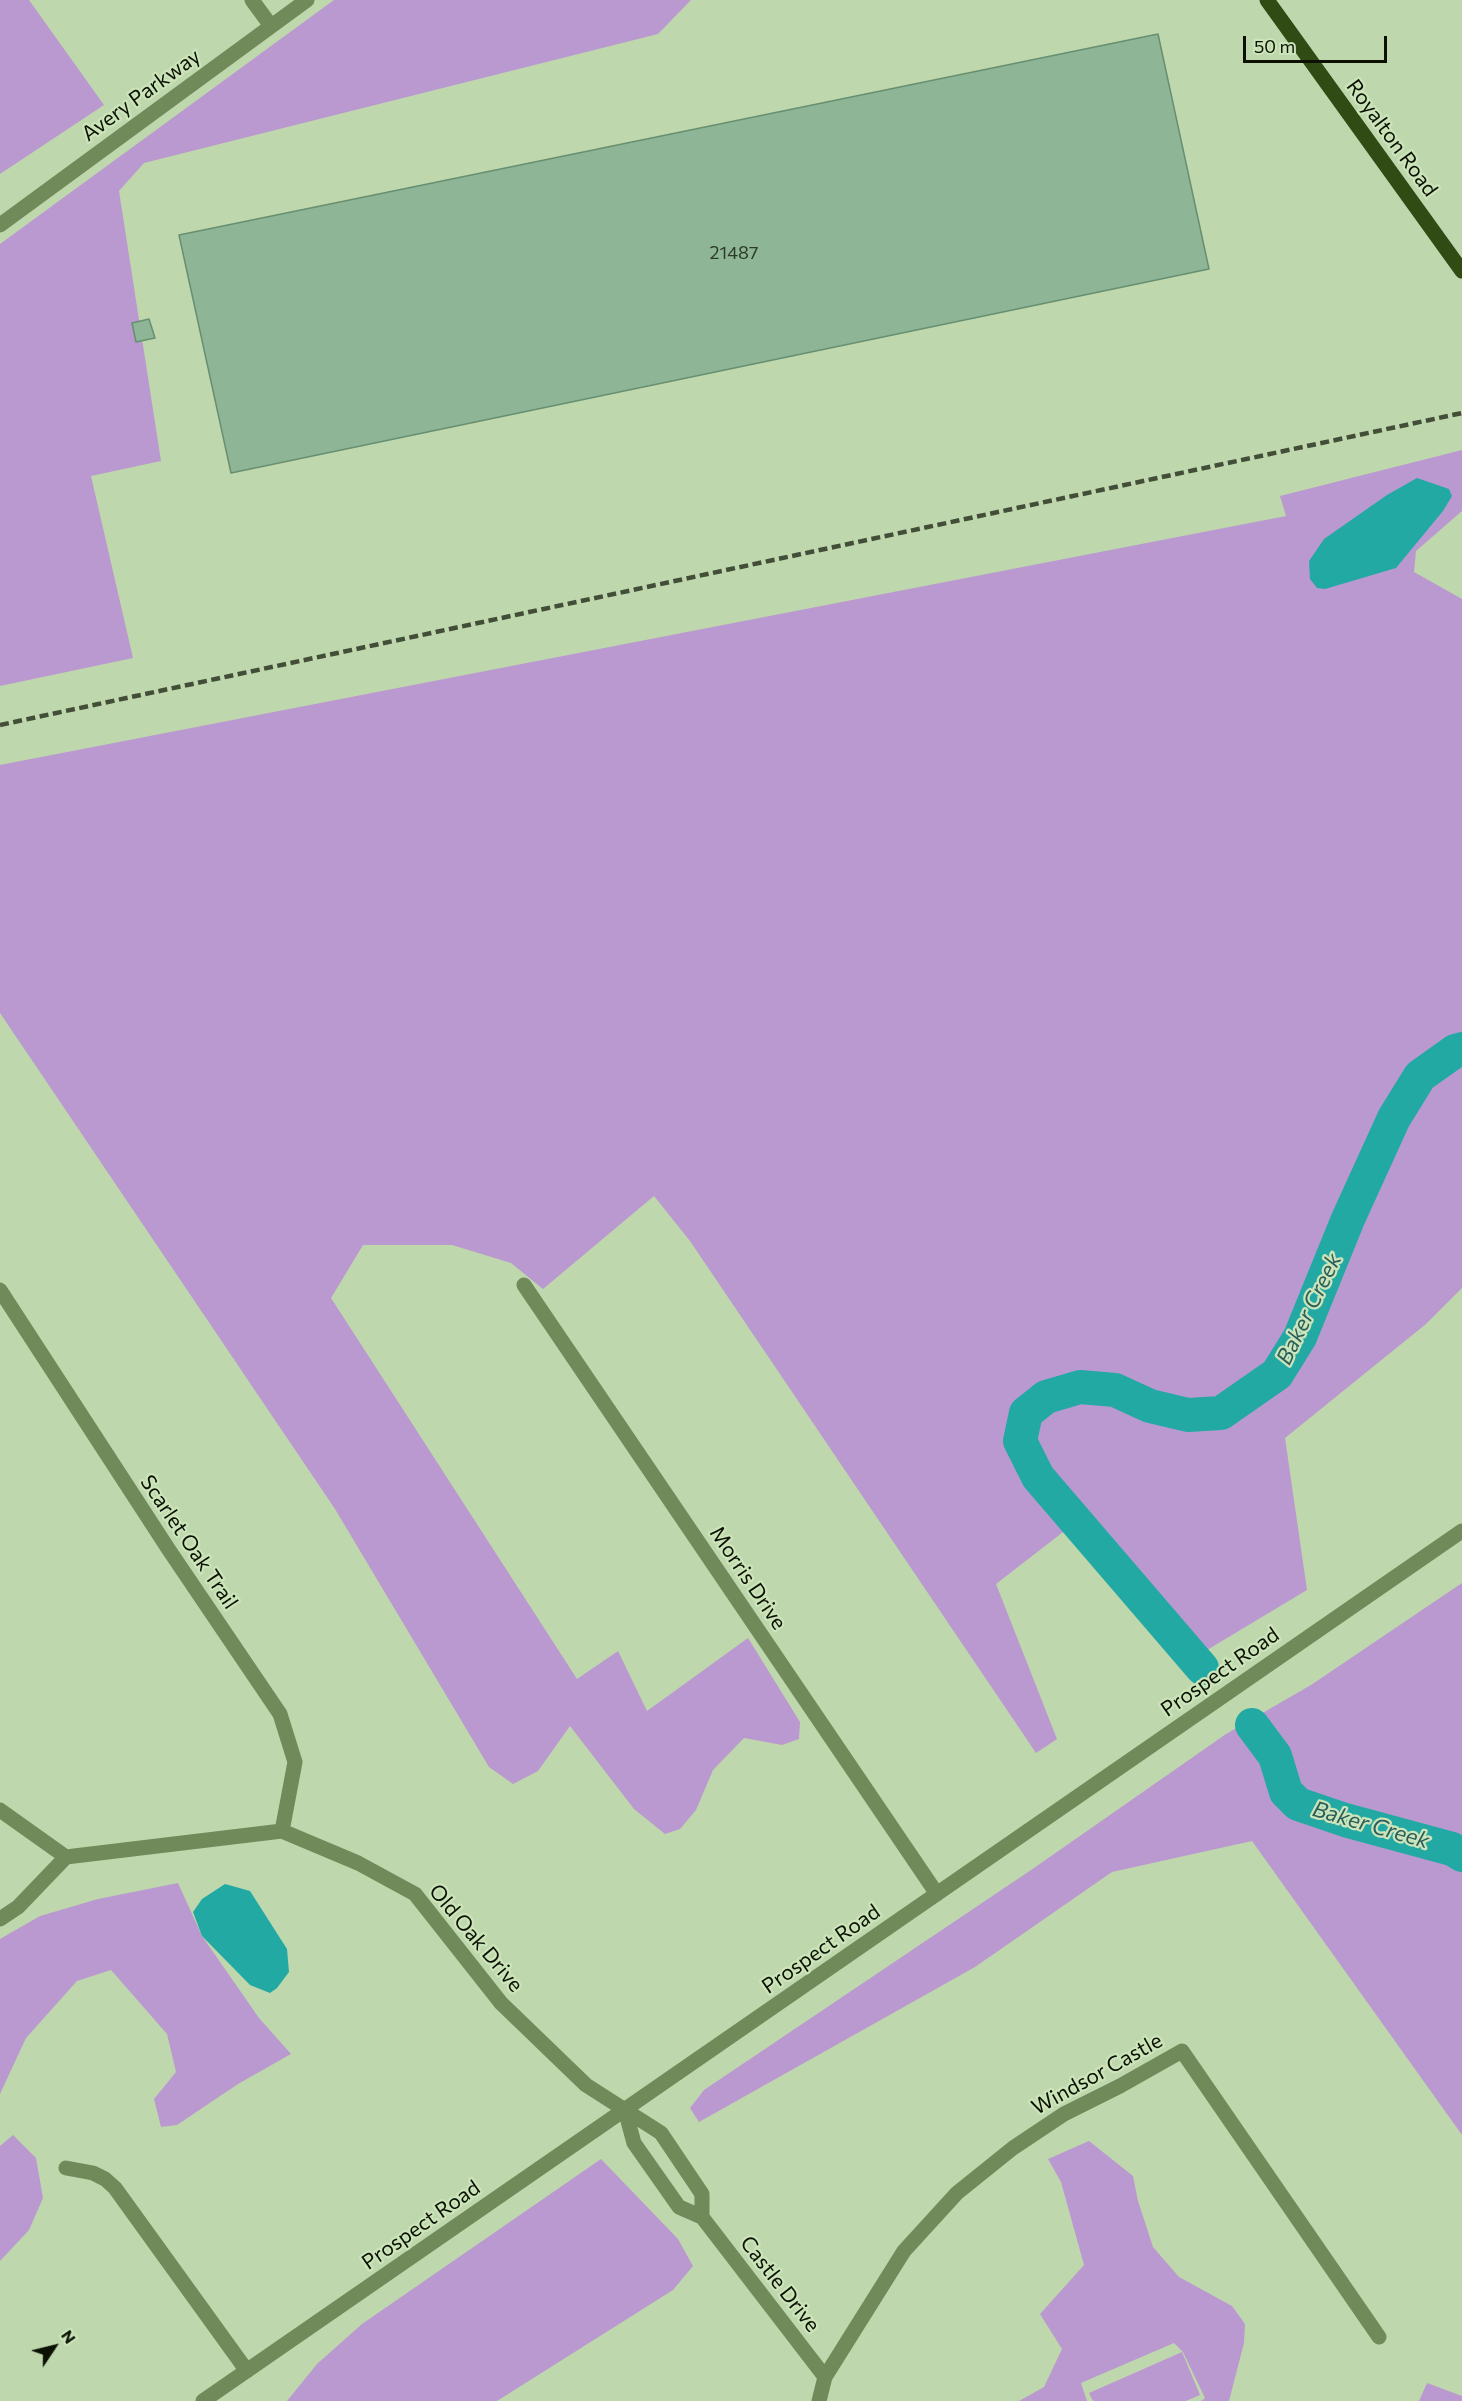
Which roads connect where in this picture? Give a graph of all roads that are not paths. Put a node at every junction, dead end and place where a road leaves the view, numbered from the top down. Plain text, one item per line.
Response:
1 (252, 0) edge
2 (307, 0) edge
3 (1268, 0) edge
4 (272, 26) junction
5 (0, 225) edge
6 (1462, 271) edge
7 (524, 1285) dead end
8 (0, 1290) edge
9 (1462, 1531) edge
10 (0, 1810) edge
11 (282, 1831) junction
12 (66, 1857) junction
13 (936, 1894) junction
14 (0, 1919) edge
15 (625, 2110) junction
16 (66, 2168) dead end
17 (702, 2217) junction
18 (1379, 2337) dead end
19 (246, 2371) junction
20 (825, 2377) junction
21 (203, 2401) edge
22 (819, 2401) edge

1 - 4 street
2 - 4 street, Avery Parkway
3 - 6 main road, Royalton Road
4 - 5 street, Avery Parkway
7 - 13 street, Morris Drive
8 - 11 street, Scarlet Oak Trail
9 - 13 street, Prospect Road
10 - 12 street
11 - 12 street, Old Oak Drive
11 - 15 street, Old Oak Drive
12 - 14 street
13 - 15 street, Prospect Road
15 - 17 street, Castle Drive
15 - 17 street
15 - 19 street, Prospect Road
16 - 19 street
17 - 20 street, Castle Drive
18 - 20 street, Windsor Castle
19 - 21 street, Prospect Road
20 - 22 street, Windsor Castle

